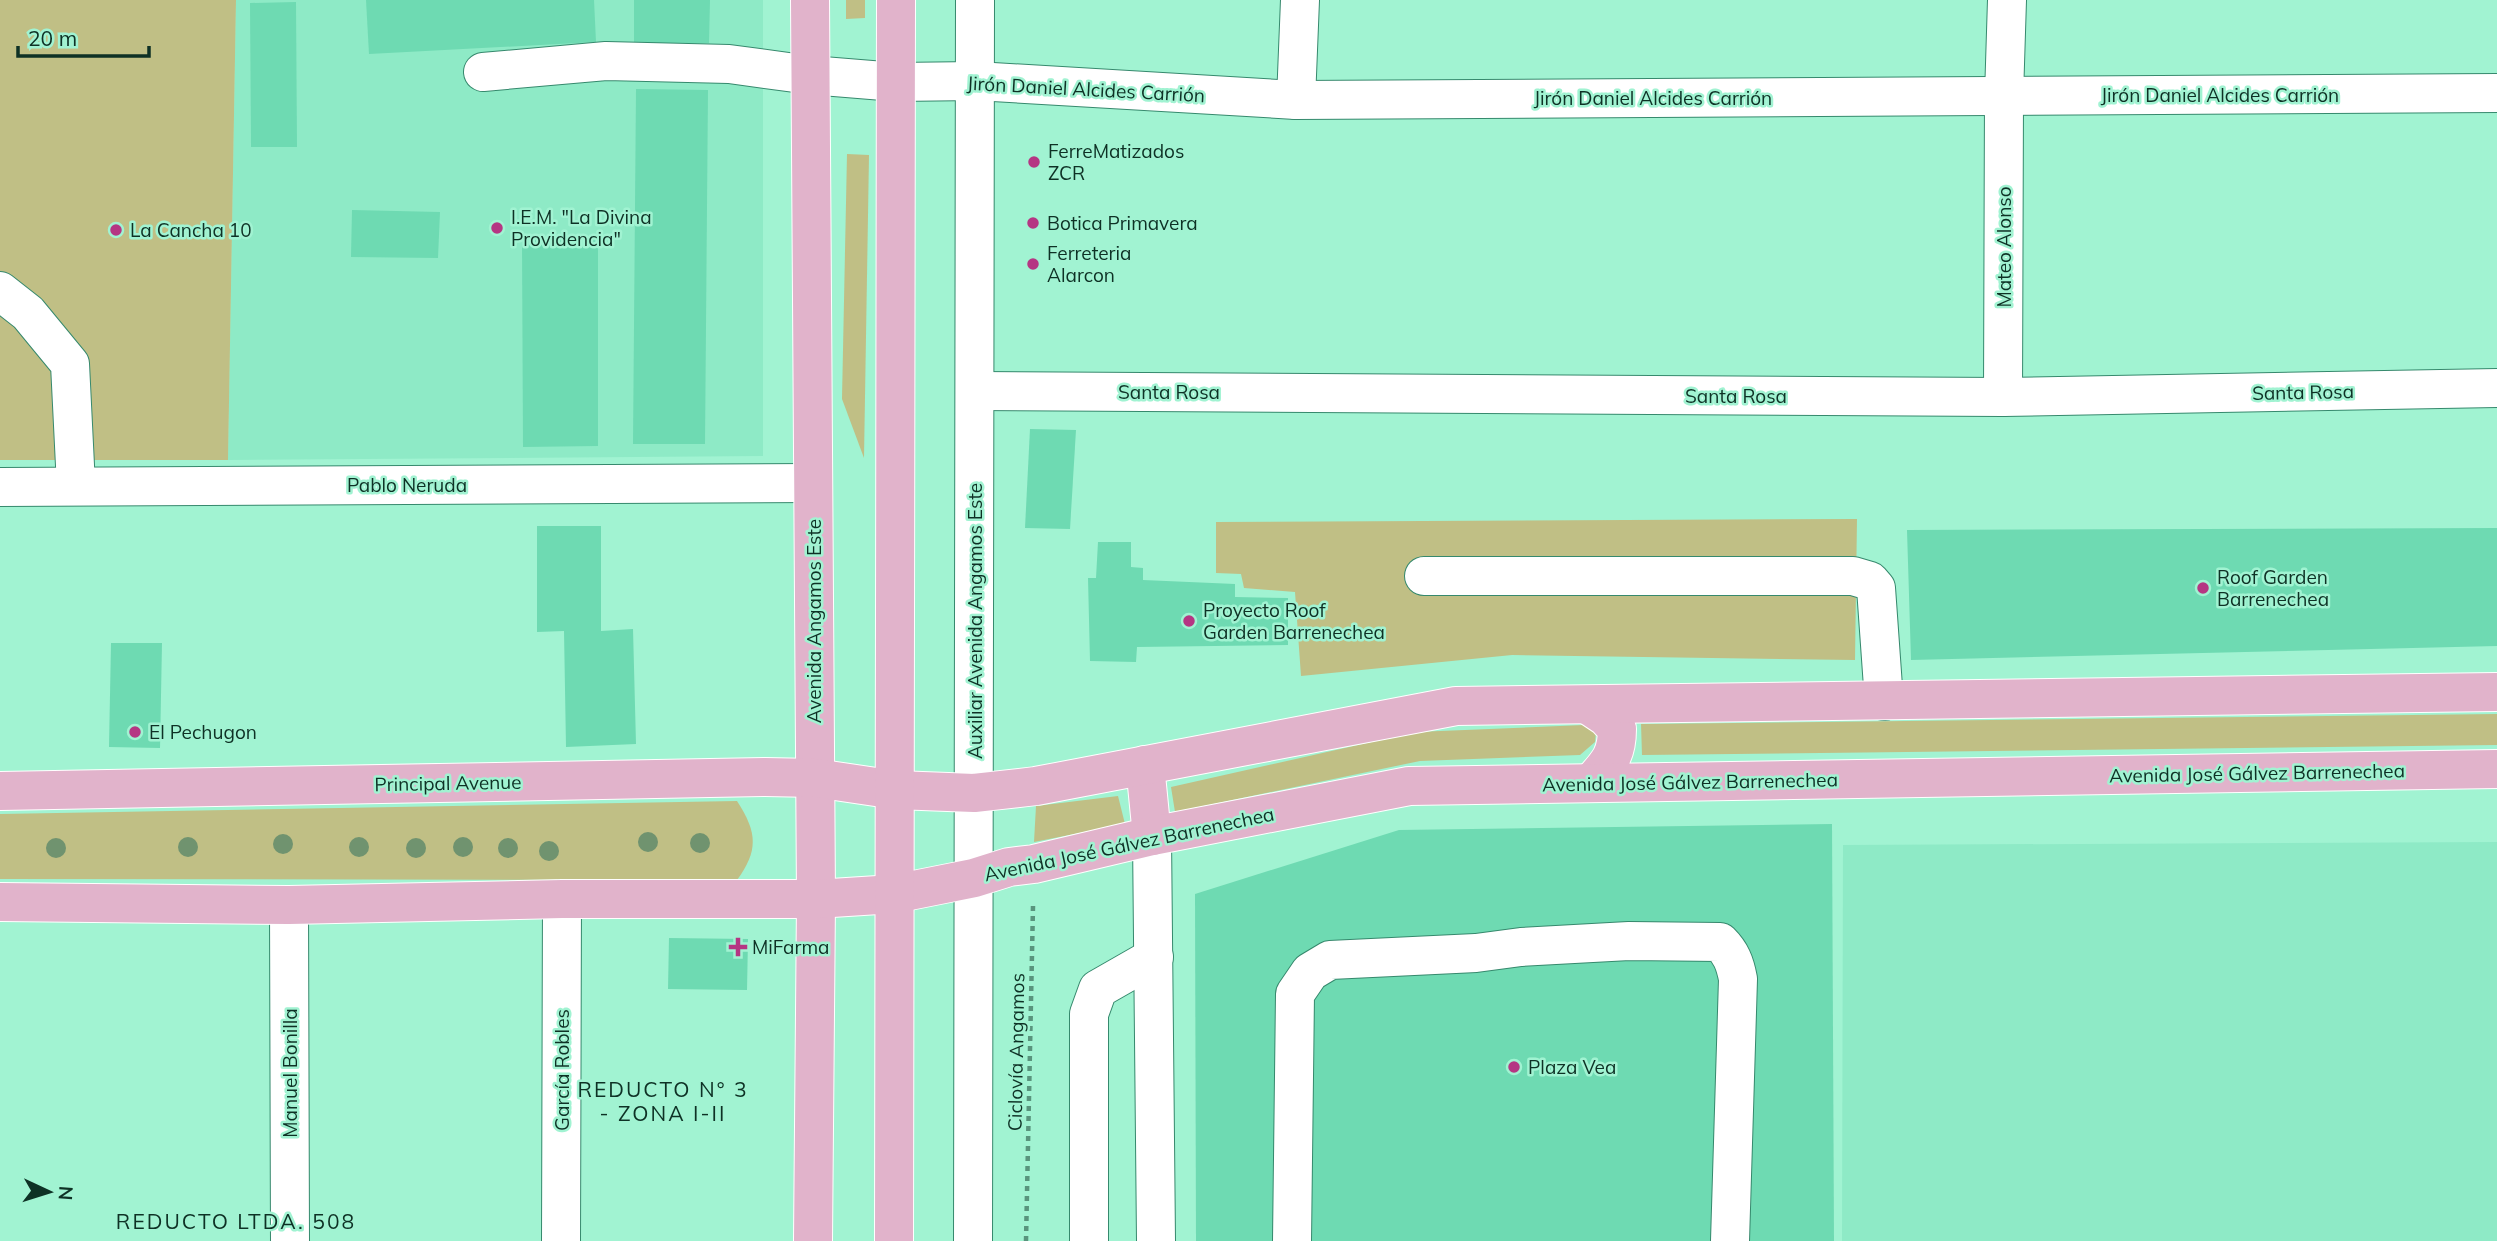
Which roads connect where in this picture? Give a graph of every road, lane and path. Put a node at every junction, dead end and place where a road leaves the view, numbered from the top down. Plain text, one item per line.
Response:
1 (810, 0) edge
2 (896, 0) edge
3 (975, 0) edge
4 (1300, 0) edge
5 (2007, 0) edge
6 (484, 72) dead end
7 (810, 75) junction
8 (976, 81) junction
9 (896, 82) junction
10 (2497, 93) edge
11 (2004, 96) junction
12 (1296, 100) junction
13 (0, 291) edge
14 (2497, 388) edge
15 (975, 391) junction
16 (2003, 397) junction
17 (813, 483) junction
18 (76, 486) junction
19 (0, 487) edge
20 (1424, 576) dead end
21 (2497, 692) edge
22 (1884, 701) junction
23 (1588, 705) junction
24 (1145, 765) junction
25 (2497, 769) edge
26 (815, 778) junction
27 (1592, 782) junction
28 (896, 790) junction
29 (0, 791) edge
30 (974, 793) junction
31 (1152, 835) junction
32 (1034, 864) junction
33 (974, 878) junction
34 (894, 894) junction
35 (816, 899) junction
36 (562, 900) junction
37 (0, 902) edge
38 (289, 905) junction
39 (1154, 957) junction
40 (290, 1241) edge
41 (561, 1241) edge
42 (813, 1241) edge
43 (894, 1241) edge
44 (972, 1241) edge
45 (1027, 1241) edge
46 (1089, 1241) edge
47 (1156, 1241) edge
48 (1292, 1241) edge
49 (1730, 1241) edge

1 - 7 main road, Avenida Angamos Este
2 - 9 main road
3 - 8 street, Auxiliar Avenida Angamos Este
4 - 12 street
5 - 11 street, Mateo Alonso
6 - 7 street, Jirón Daniel Alcides Carrión
7 - 9 street, Jirón Daniel Alcides Carrión
7 - 17 main road, Avenida Angamos Este
8 - 9 street, Jirón Daniel Alcides Carrión
8 - 12 street, Jirón Daniel Alcides Carrión
8 - 15 street, Auxiliar Avenida Angamos Este
9 - 28 main road
10 - 11 street, Jirón Daniel Alcides Carrión
11 - 12 street, Jirón Daniel Alcides Carrión
11 - 16 street, Mateo Alonso
13 - 18 street
14 - 16 street, Santa Rosa
15 - 16 street, Santa Rosa
15 - 30 street, Auxiliar Avenida Angamos Este
17 - 18 street, Pablo Neruda
17 - 26 main road, Avenida Angamos Este
18 - 19 street, Pablo Neruda
20 - 22 street
21 - 22 main road
22 - 23 main road
23 - 24 main road
23 - 27 main road
24 - 30 main road
24 - 31 main road
25 - 27 main road, Avenida José Gálvez Barrenechea
26 - 28 main road, Principal Avenue
26 - 29 main road, Principal Avenue
26 - 35 main road, Avenida Angamos Este
27 - 31 main road, Avenida José Gálvez Barrenechea
28 - 30 main road
28 - 34 main road
30 - 33 street, Auxiliar Avenida Angamos Este
31 - 32 main road, Avenida José Gálvez Barrenechea
31 - 39 street
32 - 33 main road, Avenida José Gálvez Barrenechea
32 - 45 path, Ciclovía Angamos
33 - 34 main road, Avenida José Gálvez Barrenechea
33 - 44 street, Auxiliar Avenida Angamos Este
34 - 35 main road
34 - 43 main road
35 - 36 main road
35 - 42 main road, Avenida Angamos Este
36 - 38 main road
36 - 41 street, García Robles
37 - 38 main road
38 - 40 street, Manuel Bonilla
39 - 46 street
39 - 47 street
48 - 49 street

